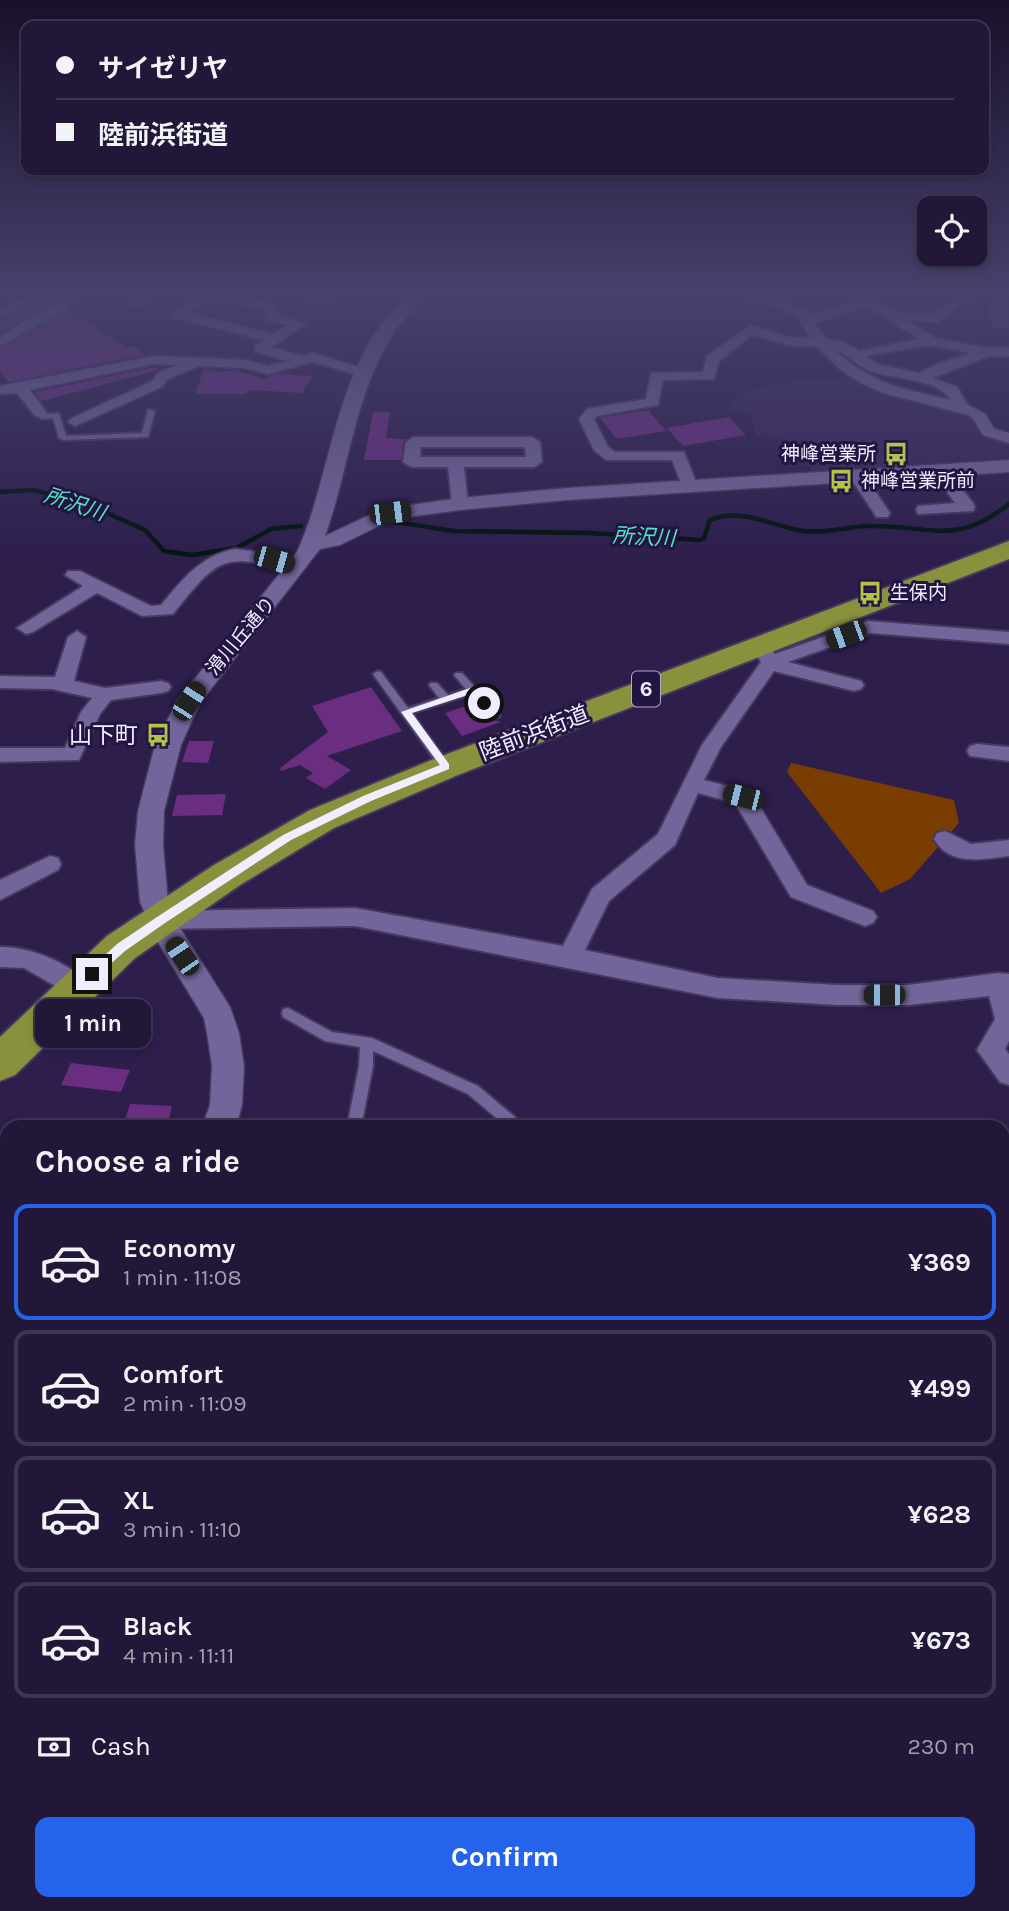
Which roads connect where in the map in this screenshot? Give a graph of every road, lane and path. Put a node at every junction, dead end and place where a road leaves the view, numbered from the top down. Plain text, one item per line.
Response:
1 (44, 383) edge
2 (158, 383) edge
3 (360, 383) edge
4 (655, 383) edge
5 (711, 383) edge
6 (871, 383) edge
7 (934, 383) edge
8 (21, 388) junction
9 (0, 390) edge
10 (713, 392) dead end
11 (962, 407) junction
12 (151, 411) dead end
13 (40, 413) joint
14 (75, 422) dead end
15 (1009, 438) edge
16 (456, 463) junction
17 (1009, 466) edge
18 (940, 471) junction
19 (857, 476) junction
20 (690, 487) junction
21 (460, 504) junction
22 (925, 510) dead end
23 (882, 513) dead end
24 (1009, 549) edge
25 (304, 555) junction
26 (74, 575) dead end
27 (96, 586) junction
28 (26, 628) dead end
29 (77, 637) dead end
30 (1009, 638) edge
31 (765, 654) junction
32 (378, 674) dead end
33 (459, 675) dead end
34 (0, 682) edge
35 (63, 685) junction
36 (434, 685) dead end
37 (854, 685) dead end
38 (161, 687) dead end
39 (473, 690) junction
40 (105, 694) junction
41 (446, 699) junction
42 (406, 712) junction
43 (495, 715) dead end
44 (977, 751) dead end
45 (1009, 754) edge
46 (0, 755) edge
47 (446, 766) junction
48 (691, 784) junction
49 (945, 839) dead end
50 (1009, 848) edge
51 (50, 864) dead end
52 (0, 891) edge
53 (865, 918) dead end
54 (161, 920) junction
55 (0, 957) edge
56 (570, 957) junction
57 (1004, 983) edge
58 (76, 988) junction
59 (288, 1013) dead end
60 (367, 1042) junction
61 (0, 1063) edge
62 (1009, 1074) edge
63 (221, 1120) edge
64 (355, 1120) edge
65 (509, 1120) edge

1 - 8 street
2 - 14 street
3 - 25 street, 滑川丘通り
4 - 20 street
5 - 10 street
6 - 11 street
7 - 11 street
8 - 9 street
8 - 13 street
11 - 15 street
12 - 13 lane
16 - 16 street
16 - 21 street
17 - 18 street
18 - 19 street
18 - 22 street
19 - 20 street
19 - 23 street
20 - 21 street
21 - 25 street
24 - 31 highway, 陸前浜街道 / 6
25 - 27 street
25 - 54 street, 滑川丘通り
26 - 27 street
27 - 28 street
29 - 35 street
30 - 31 street
31 - 37 street
31 - 47 highway, 陸前浜街道 / 6
31 - 48 street
32 - 42 lane
33 - 39 lane
34 - 35 street
35 - 40 street
36 - 41 lane
38 - 40 street
39 - 41 lane
39 - 43 lane
40 - 46 street
41 - 42 lane
42 - 47 lane
44 - 45 street
47 - 54 highway, 陸前浜街道 / 6
48 - 53 street
48 - 56 street
49 - 50 street
51 - 52 street
54 - 56 street
54 - 58 highway, 陸前浜街道 / 6
54 - 63 street, 滑川丘通り
55 - 58 street
56 - 57 street
57 - 62 street
58 - 61 highway, 陸前浜街道 / 6
59 - 60 lane
60 - 64 lane
60 - 65 lane

